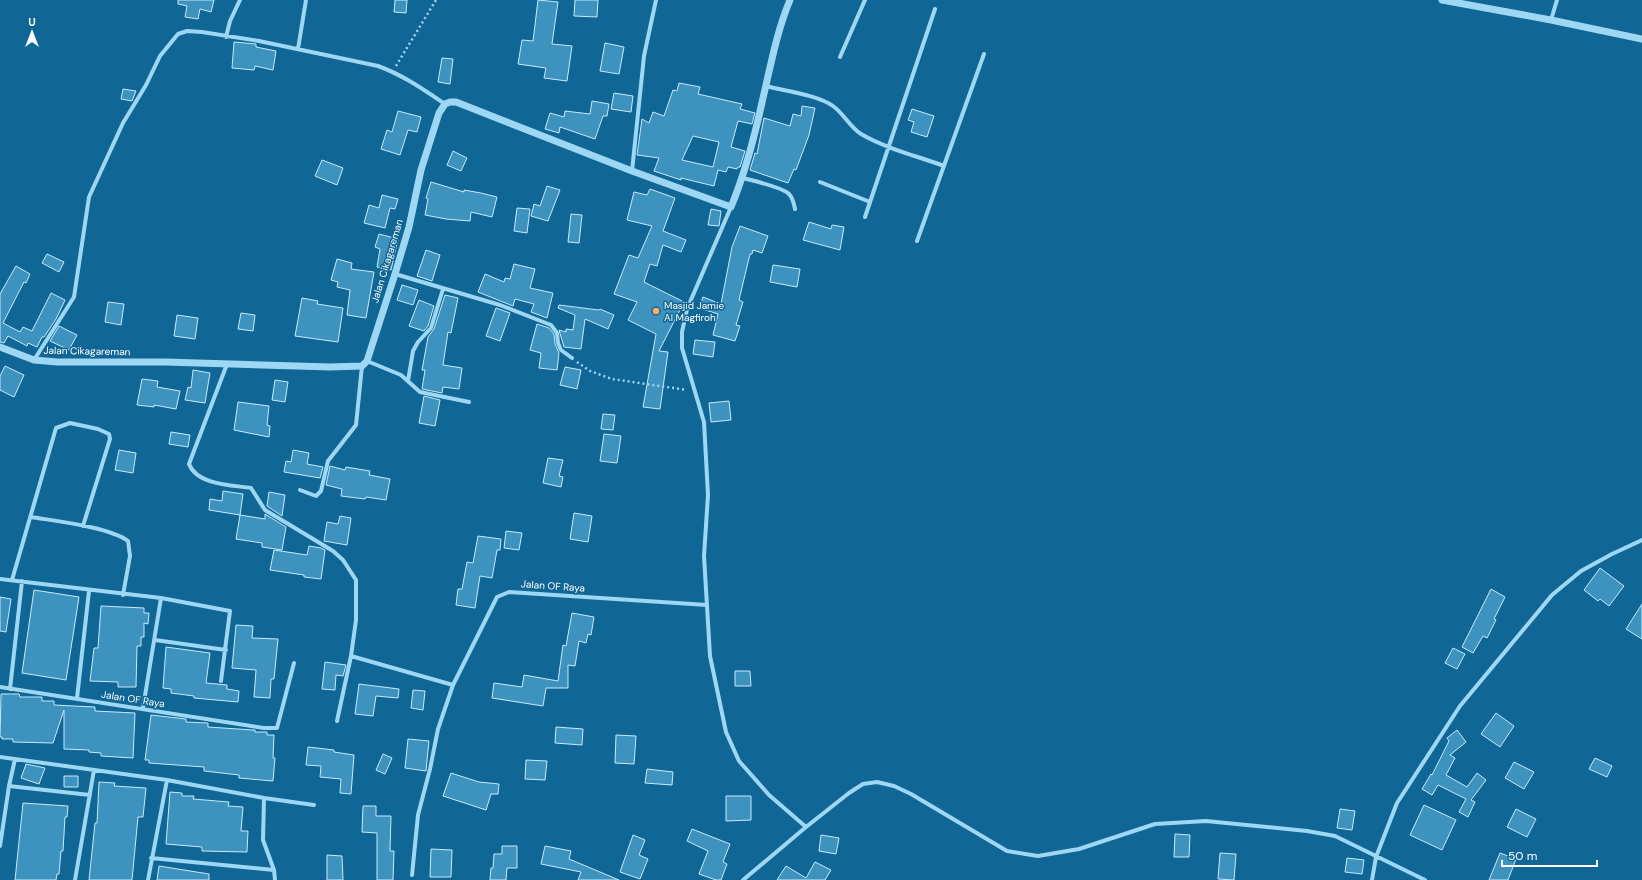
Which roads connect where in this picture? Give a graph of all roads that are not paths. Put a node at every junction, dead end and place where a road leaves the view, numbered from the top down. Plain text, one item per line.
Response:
1 (240, 0) edge
2 (306, 0) edge
3 (656, 0) edge
4 (790, 0) edge
5 (865, 0) edge
6 (1442, 0) edge
7 (1557, 0) edge
8 (1471, 3) edge
9 (935, 9) dead end
10 (1551, 20) junction
11 (226, 37) junction
12 (1642, 39) edge
13 (298, 49) junction
14 (984, 54) dead end
15 (840, 57) dead end
16 (766, 86) junction
17 (445, 104) junction
18 (889, 146) junction
19 (944, 166) junction
20 (632, 171) junction
21 (743, 178) junction
22 (820, 182) dead end
23 (870, 202) junction
24 (731, 207) junction
25 (795, 209) dead end
26 (865, 217) dead end
27 (917, 241) dead end
28 (395, 274) junction
29 (444, 289) junction
30 (0, 347) edge
31 (572, 358) road end
32 (34, 360) junction
33 (364, 363) junction
34 (227, 364) junction
35 (408, 381) junction
36 (469, 402) dead end
37 (300, 490) dead end
38 (31, 516) junction
39 (83, 526) junction
40 (1642, 540) edge
41 (0, 579) edge
42 (12, 580) junction
43 (22, 581) junction
44 (89, 590) junction
45 (123, 595) junction
46 (161, 598) junction
47 (707, 605) junction
48 (155, 640) junction
49 (226, 650) junction
50 (351, 656) junction
51 (294, 663) dead end
52 (221, 681) dead end
53 (452, 685) junction
54 (0, 687) edge
55 (10, 688) junction
56 (77, 698) junction
57 (143, 708) junction
58 (337, 721) dead end
59 (0, 757) edge
60 (16, 759) junction
61 (94, 770) junction
62 (167, 780) junction
63 (9, 786) junction
64 (90, 795) junction
65 (264, 798) junction
66 (314, 805) dead end
67 (806, 827) junction
68 (0, 846) edge
69 (1376, 857) junction
70 (151, 858) junction
71 (274, 870) junction
72 (412, 875) dead end
73 (75, 880) edge
74 (148, 880) edge
75 (275, 880) edge
76 (743, 880) edge
77 (1372, 880) edge
78 (1425, 880) edge

1 - 11 street
2 - 13 street
3 - 20 street
4 - 16 street
5 - 15 street
6 - 8 street
7 - 10 street
8 - 10 street
9 - 18 street
10 - 12 street
11 - 13 street
11 - 32 street
13 - 17 street
14 - 19 street
16 - 18 street
16 - 21 street
17 - 20 street
17 - 28 street, Jalan Cikagareman
18 - 19 street
18 - 23 street
19 - 27 street
20 - 24 street
21 - 24 street
21 - 25 street
22 - 23 street
23 - 26 street
24 - 47 street
28 - 29 street
28 - 33 street, Jalan Cikagareman
29 - 31 street
29 - 35 street
30 - 32 street, Jalan Cikagareman
32 - 34 street, Jalan Cikagareman
33 - 34 street, Jalan Cikagareman
33 - 35 street
33 - 37 street
34 - 50 street
35 - 36 street
38 - 39 street
38 - 39 street
38 - 42 street
39 - 45 street
40 - 69 street
41 - 42 street
42 - 43 street
43 - 44 street
43 - 55 street
44 - 45 street
44 - 56 street
45 - 46 street
46 - 48 street
46 - 49 street
47 - 53 street, Jalan OF Raya
47 - 67 street
48 - 49 street
48 - 57 street
49 - 52 street
50 - 53 street
50 - 58 street
51 - 57 street, Jalan OF Raya
53 - 72 street, Jalan OF Raya
54 - 55 street, Jalan OF Raya
55 - 56 street, Jalan OF Raya
56 - 57 street, Jalan OF Raya
59 - 60 street
60 - 61 street
60 - 63 street
61 - 62 street
61 - 64 street
62 - 65 street
62 - 70 street
63 - 64 street
63 - 68 street
64 - 73 street
65 - 66 street
65 - 71 street
67 - 69 street
67 - 76 street
69 - 77 street
69 - 78 street
70 - 71 street
70 - 74 street
71 - 75 street

